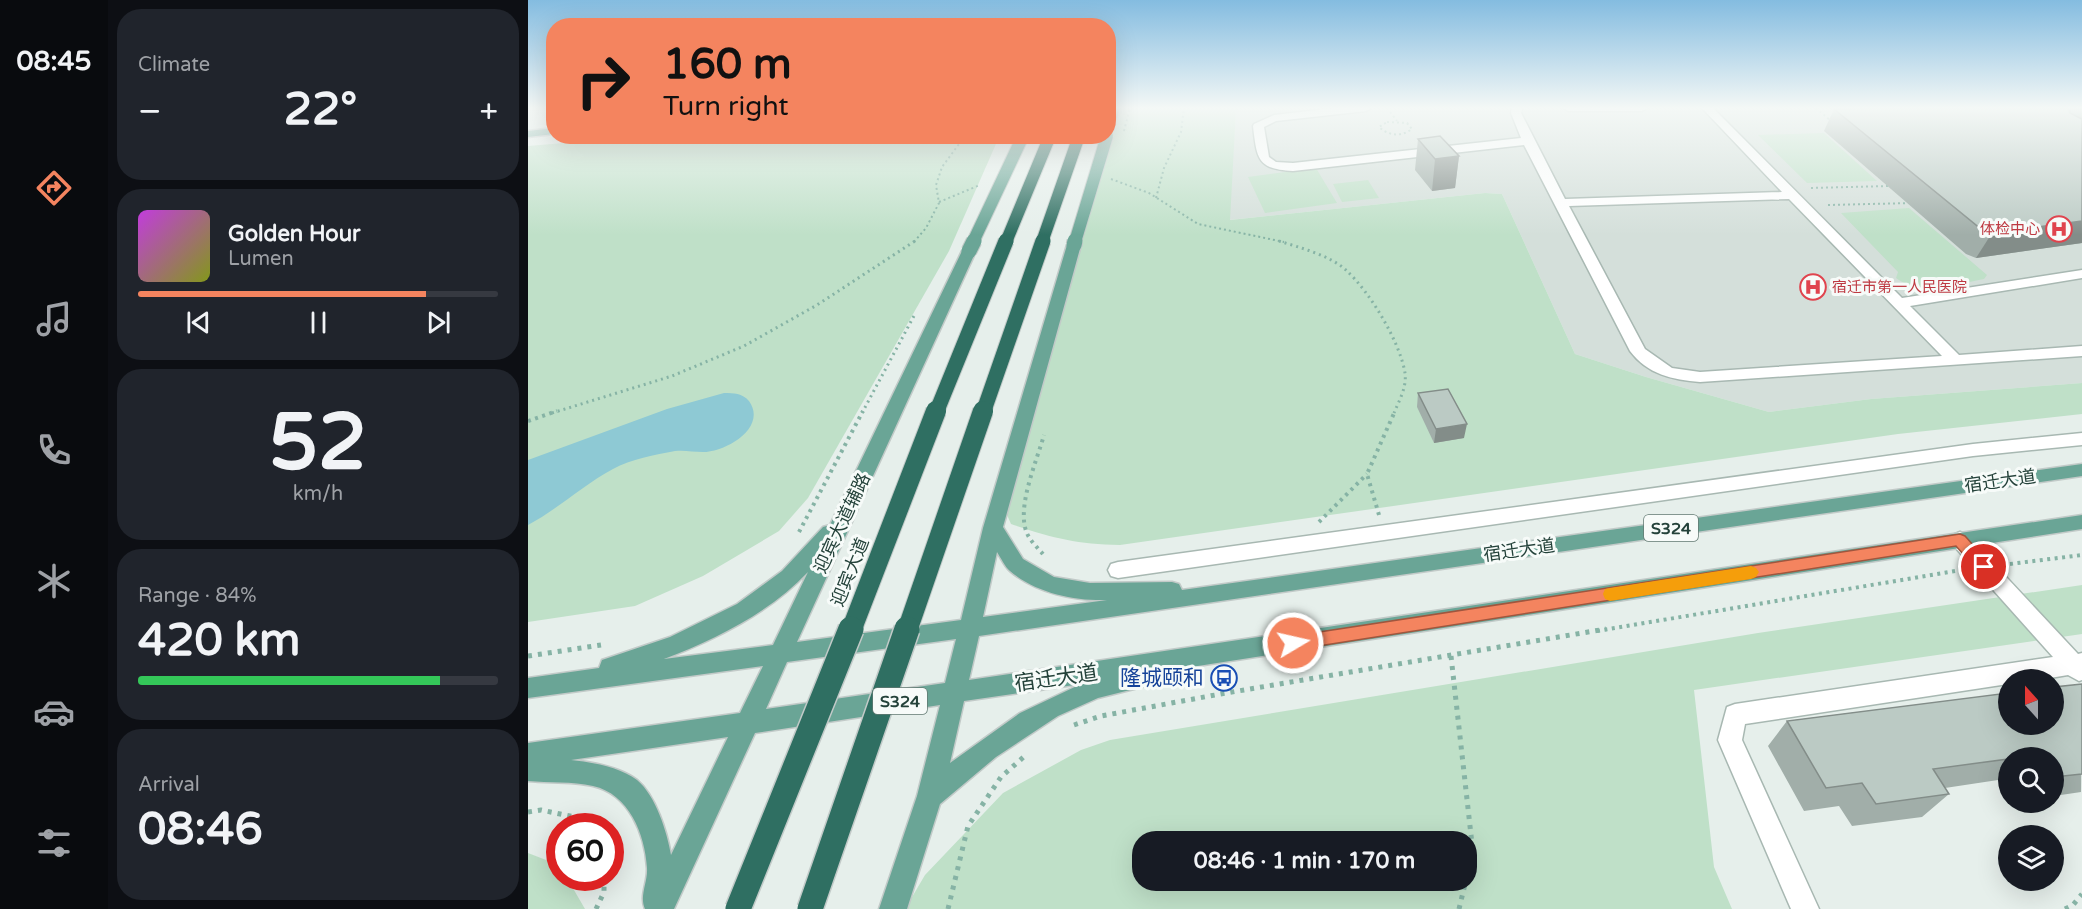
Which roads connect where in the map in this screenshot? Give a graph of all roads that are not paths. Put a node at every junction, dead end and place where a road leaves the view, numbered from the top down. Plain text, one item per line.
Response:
1 (1016, 150) edge
2 (1044, 150) edge
3 (1074, 150) edge
4 (1103, 150) edge
5 (1262, 150) edge
6 (1443, 150) edge
7 (1533, 150) edge
8 (1748, 150) edge
9 (1789, 192) junction
10 (1560, 202) junction
11 (2082, 274) edge
12 (1898, 303) junction
13 (2082, 351) edge
14 (1954, 359) junction
15 (2082, 439) edge
16 (2082, 470) edge
17 (847, 512) junction
18 (2082, 522) edge
19 (993, 528) junction
20 (1960, 540) junction
21 (1118, 570) dead end
22 (1260, 588) junction
23 (969, 628) junction
24 (1271, 646) junction
25 (780, 654) junction
26 (2079, 667) edge
27 (528, 687) edge
28 (954, 693) junction
29 (747, 723) junction
30 (528, 755) edge
31 (528, 769) edge
32 (930, 796) junction
33 (655, 909) edge
34 (660, 909) edge
35 (738, 909) edge
36 (810, 909) edge
37 (893, 909) edge
38 (1805, 909) edge

1 - 17 main road, 迎宾大道辅路, bridge
2 - 35 highway, 迎宾大道, bridge
3 - 36 highway, bridge
4 - 19 main road, bridge
5 - 6 lane
7 - 10 lane
8 - 9 lane
9 - 10 lane
9 - 12 lane
10 - 14 lane
11 - 12 lane
12 - 14 lane
13 - 14 lane
15 - 21 lane
16 - 22 main road, 宿迁大道 / S324
17 - 25 main road, 迎宾大道辅路
17 - 27 main road
18 - 20 main road, 宿迁大道 / S324
19 - 22 main road
19 - 23 main road
20 - 24 main road, 宿迁大道 / S324
20 - 26 lane
22 - 23 main road, 宿迁大道 / S324
23 - 25 main road, 宿迁大道 / S324
23 - 28 main road
24 - 28 main road, 宿迁大道 / S324
24 - 32 main road
25 - 27 main road, 宿迁大道 / S324
25 - 29 main road, 迎宾大道辅路
26 - 38 lane
28 - 29 main road, 宿迁大道 / S324
28 - 32 main road
29 - 30 main road, 宿迁大道 / S324
29 - 34 main road, 迎宾大道辅路
31 - 33 main road
32 - 37 main road

